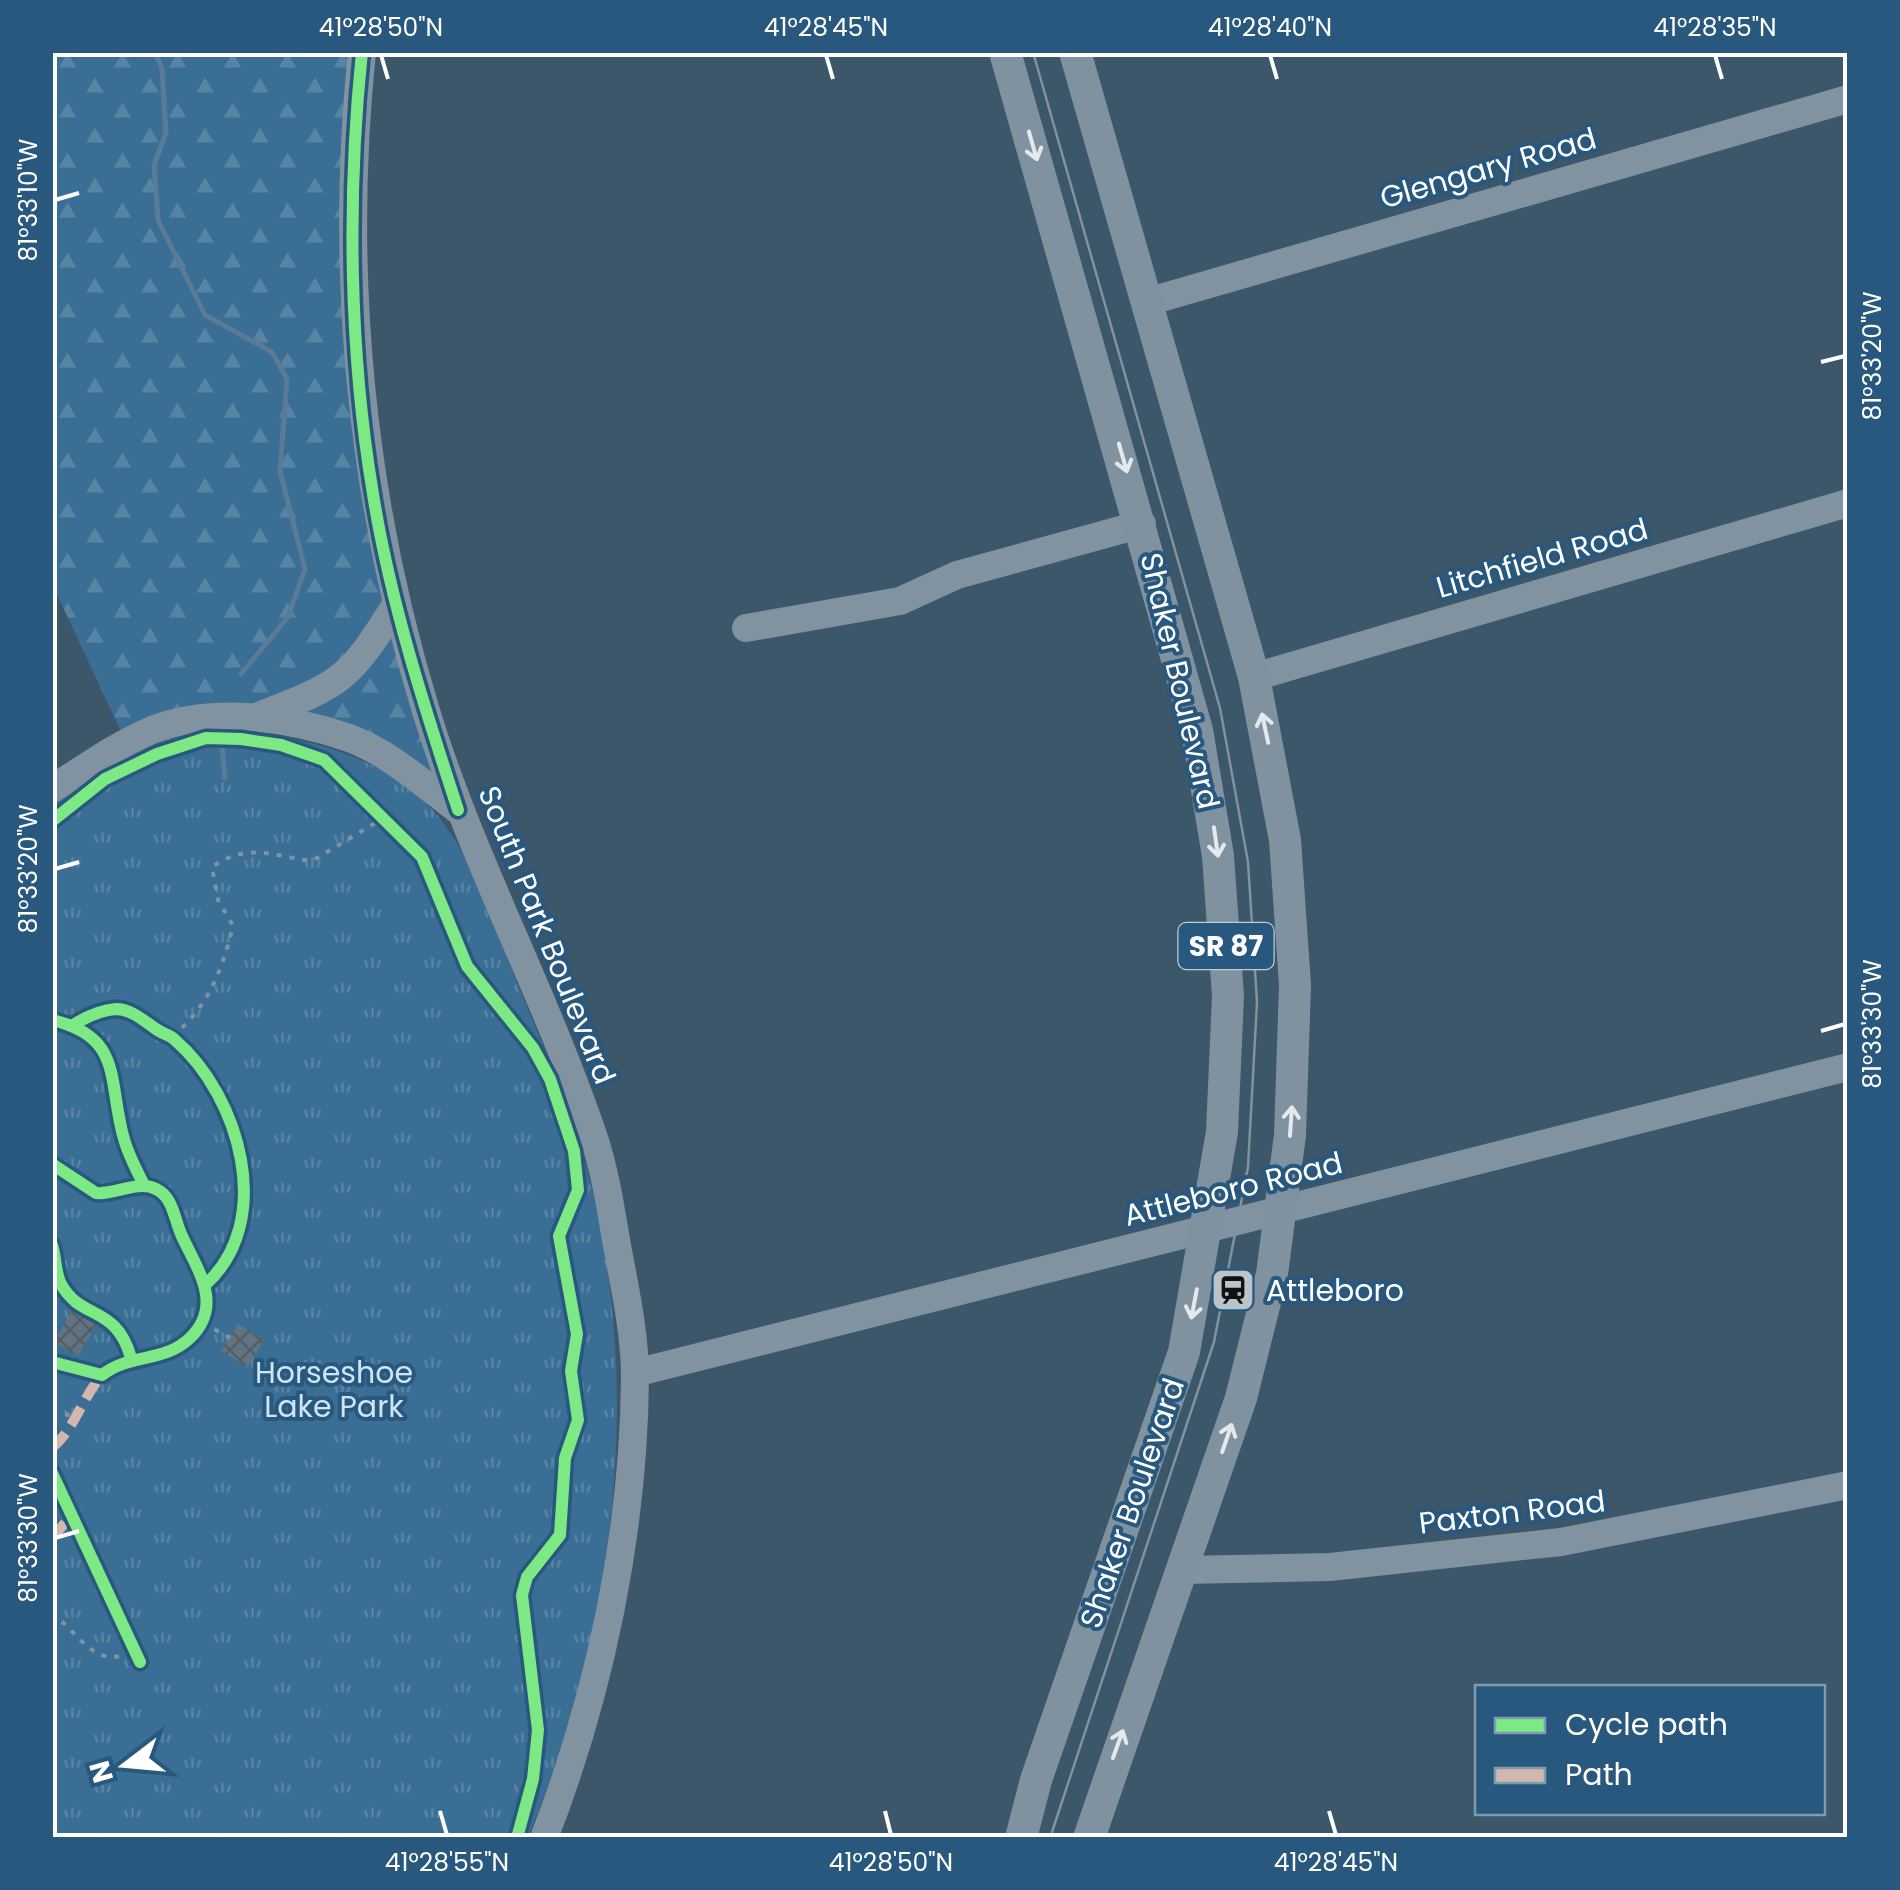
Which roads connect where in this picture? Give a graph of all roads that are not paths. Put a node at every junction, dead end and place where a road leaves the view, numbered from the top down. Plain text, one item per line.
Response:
1 (362, 52) edge
2 (1006, 52) edge
3 (1075, 52) edge
4 (1848, 98) edge
5 (1147, 302) junction
6 (1848, 503) edge
7 (1142, 524) junction
8 (396, 603) junction
9 (746, 628) dead end
10 (1254, 677) junction
11 (256, 717) junction
12 (52, 789) edge
13 (458, 810) junction
14 (1848, 1067) edge
15 (1283, 1209) junction
16 (1208, 1229) junction
17 (635, 1373) junction
18 (1848, 1485) edge
19 (1181, 1570) junction
20 (544, 1838) edge
21 (1021, 1838) edge
22 (1090, 1838) edge

1 - 8 street, South Park Boulevard
2 -> 7 main road, Shaker Boulevard / SR 87
3 - 5 main road, SR 87
4 - 5 street, Glengary Road
5 - 10 main road, SR 87
6 - 10 street, Litchfield Road
7 - 9 street
7 -> 16 main road, Shaker Boulevard / SR 87
8 - 11 street
8 - 13 street, South Park Boulevard
15 -> 10 main road, SR 87
11 - 12 street
11 - 13 street
13 - 17 street, South Park Boulevard
14 - 15 street, Attleboro Road
15 - 16 street, Attleboro Road
19 -> 15 main road, SR 87
16 - 17 street, Attleboro Road
16 -> 21 main road, Shaker Boulevard / SR 87
17 - 20 street, South Park Boulevard
18 - 19 street, Paxton Road
22 -> 19 main road, SR 87

